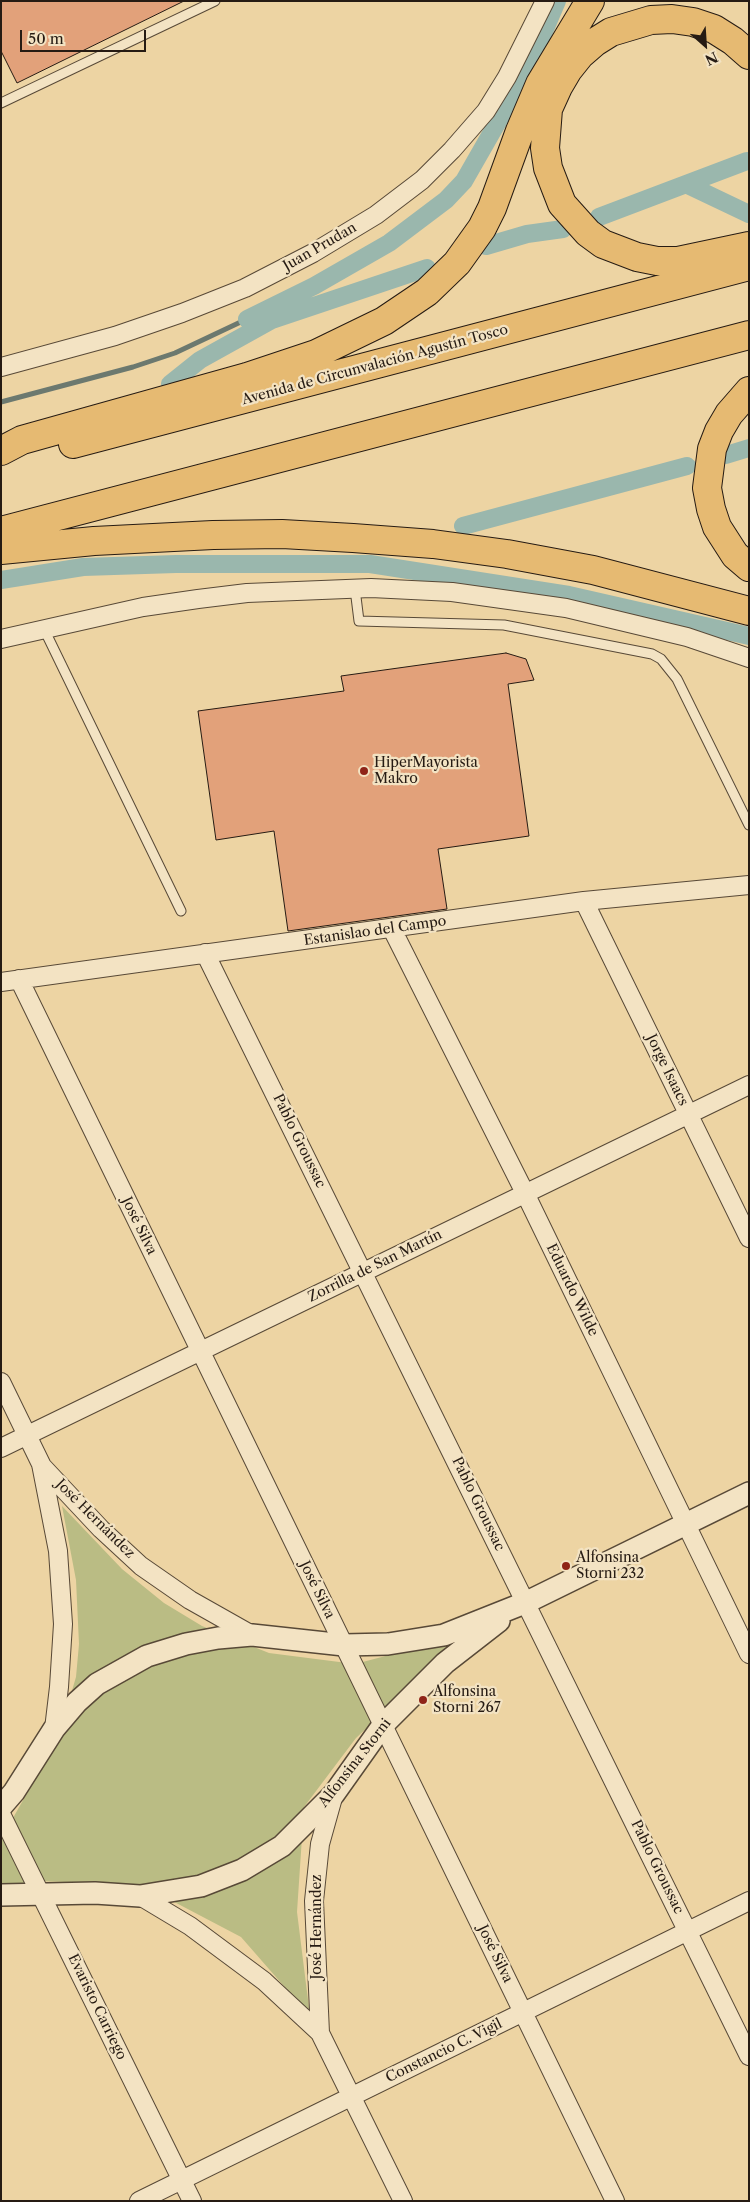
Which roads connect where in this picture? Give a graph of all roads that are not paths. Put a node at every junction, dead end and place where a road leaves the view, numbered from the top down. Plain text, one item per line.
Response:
1 (215, 1) edge
2 (545, 1) edge
3 (590, 1) edge
4 (749, 55) edge
5 (3, 99) edge
6 (749, 246) edge
7 (749, 266) edge
8 (749, 335) edge
9 (1, 367) edge
10 (749, 392) edge
11 (1, 451) edge
12 (1, 463) edge
13 (1, 531) edge
14 (1, 550) edge
15 (749, 567) edge
16 (355, 589) junction
17 (749, 611) edge
18 (44, 629) junction
19 (1, 640) edge
20 (749, 658) edge
21 (749, 825) edge
22 (749, 885) edge
23 (584, 901) junction
24 (181, 911) dead end
25 (392, 929) junction
26 (205, 953) junction
27 (19, 979) junction
28 (1, 982) edge
29 (749, 1085) edge
30 (689, 1114) junction
31 (525, 1193) junction
32 (749, 1238) edge
33 (364, 1272) junction
34 (200, 1351) junction
35 (1, 1382) edge
36 (27, 1435) junction
37 (1, 1448) edge
38 (41, 1464) junction
39 (749, 1493) edge
40 (686, 1524) junction
41 (521, 1605) junction
42 (252, 1635) junction
43 (344, 1645) junction
44 (749, 1654) edge
45 (383, 1725) junction
46 (54, 1729) junction
47 (334, 1794) junction
48 (1, 1807) edge
49 (1, 1814) edge
50 (41, 1893) junction
51 (1, 1895) edge
52 (140, 1896) junction
53 (749, 1901) edge
54 (688, 1931) junction
55 (524, 2012) junction
56 (320, 2033) junction
57 (749, 2056) edge
58 (351, 2096) junction
59 (182, 2180) junction
60 (139, 2201) edge
61 (192, 2201) edge
62 (403, 2201) edge
63 (615, 2201) edge

1 - 5 lane
2 - 9 street, Juan Prudan
3 - 11 highway
4 - 6 highway
7 - 12 highway, Avenida de Circunvalación Agustín Tosco
8 - 13 highway
10 - 15 highway
14 - 17 highway
16 - 18 street
16 - 20 street
16 - 21 lane
18 - 19 street
18 - 24 lane
22 - 23 street, Estanislao del Campo
23 - 25 street, Estanislao del Campo
23 - 30 street, Jorge Isaacs
25 - 26 street, Estanislao del Campo
25 - 31 street, Eduardo Wilde
26 - 27 street, Estanislao del Campo
26 - 33 street, Pablo Groussac
27 - 28 street, Estanislao del Campo
27 - 34 street, José Silva
29 - 30 street, Zorrilla de San Martín
30 - 31 street, Zorrilla de San Martín
30 - 32 street, Jorge Isaacs
31 - 33 street, Zorrilla de San Martín
31 - 40 street, Eduardo Wilde
33 - 34 street, Zorrilla de San Martín
33 - 41 street, Pablo Groussac
34 - 36 street, Zorrilla de San Martín
34 - 43 street, José Silva
35 - 36 street, José Hernández
36 - 37 street, Zorrilla de San Martín
36 - 38 street, José Hernández
38 - 42 street, José Hernández
38 - 46 street, José Hernández
39 - 40 street, Alfonsina Storni
40 - 41 street, Alfonsina Storni
40 - 44 street, Eduardo Wilde
41 - 43 street, Alfonsina Storni
41 - 45 street, Alfonsina Storni
41 - 54 street, Pablo Groussac
42 - 43 street, Alfonsina Storni
42 - 46 street, Alfonsina Storni
43 - 45 street, José Silva
45 - 47 street, Alfonsina Storni
45 - 55 street, José Silva
46 - 48 street, Alfonsina Storni
47 - 52 street, Alfonsina Storni
47 - 56 street, José Hernández
49 - 50 street, Evaristo Carriego
50 - 51 street, Alfonsina Storni
50 - 52 street, Alfonsina Storni
50 - 59 street, Evaristo Carriego
52 - 56 street, José Hernández
53 - 54 street, Constancio C. Vigil
54 - 55 street, Constancio C. Vigil
54 - 57 street, Pablo Groussac
55 - 58 street, Constancio C. Vigil
55 - 63 street, José Silva
56 - 58 street, José Hernández
58 - 59 street, Constancio C. Vigil
58 - 62 street, José Hernández
59 - 60 street, Constancio C. Vigil
59 - 61 street, Evaristo Carriego

